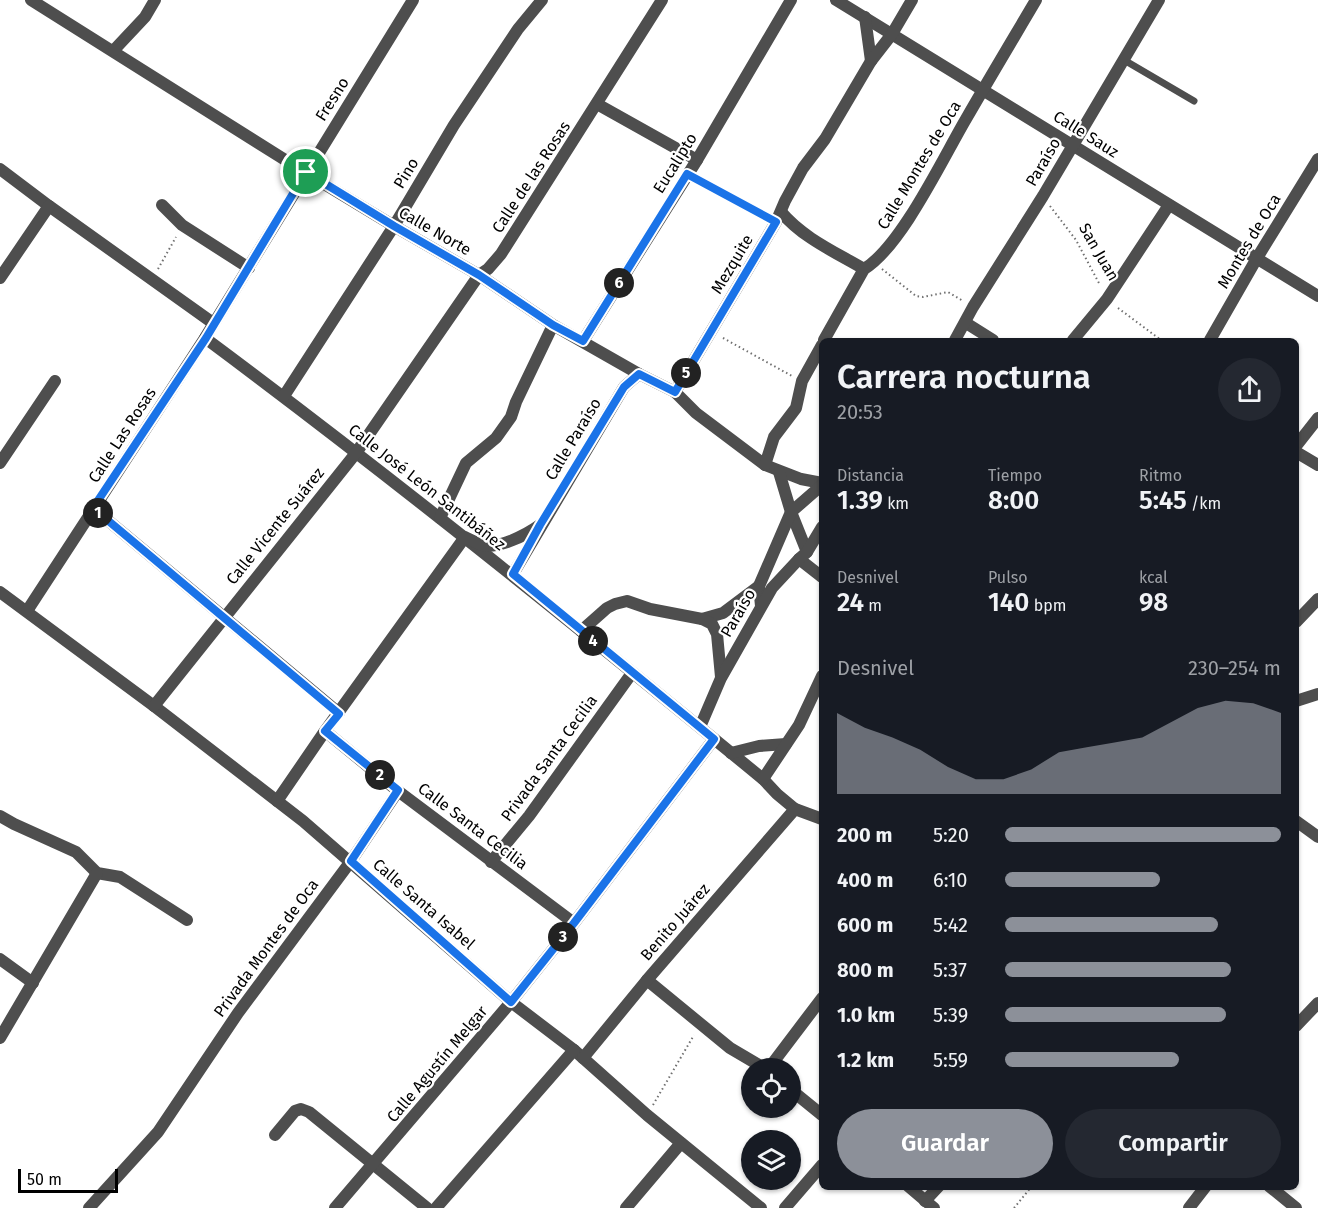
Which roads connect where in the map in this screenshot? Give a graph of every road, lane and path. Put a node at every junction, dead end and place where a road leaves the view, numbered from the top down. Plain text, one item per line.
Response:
1 (31, 0) edge
2 (154, 0) edge
3 (413, 0) edge
4 (542, 0) edge
5 (662, 0) edge
6 (791, 0) edge
7 (836, 0) edge
8 (912, 0) edge
9 (1036, 0) edge
10 (1160, 0) edge
11 (865, 17) junction
12 (892, 34) junction
13 (114, 50) junction
14 (1124, 60) junction
15 (871, 61) junction
16 (982, 91) junction
17 (1194, 101) dead end
18 (597, 104) junction
19 (1072, 144) junction
20 (1318, 159) edge
21 (697, 160) junction
22 (0, 169) edge
23 (306, 172) junction
24 (687, 174) junction
25 (1043, 196) junction
26 (162, 205) dead end
27 (1169, 205) junction
28 (49, 206) junction
29 (778, 217) junction
30 (182, 225) junction
31 (394, 226) junction
32 (1257, 258) junction
33 (869, 266) junction
34 (249, 268) junction
35 (479, 275) junction
36 (0, 278) edge
37 (153, 280) junction
38 (1318, 296) edge
39 (1107, 299) junction
40 (973, 307) junction
41 (966, 323) junction
42 (213, 324) junction
43 (553, 325) junction
44 (712, 331) junction
45 (206, 338) junction
46 (825, 338) edge
47 (956, 338) edge
48 (990, 338) edge
49 (1075, 338) edge
50 (1158, 338) edge
51 (1211, 338) edge
52 (583, 341) junction
53 (819, 350) edge
54 (639, 374) junction
55 (55, 381) dead end
56 (802, 381) junction
57 (675, 392) junction
58 (284, 396) junction
59 (1318, 418) edge
60 (1299, 442) edge
61 (356, 453) junction
62 (1299, 454) edge
63 (0, 463) edge
64 (765, 465) junction
65 (1318, 465) edge
66 (778, 472) junction
67 (819, 483) edge
68 (819, 487) edge
69 (93, 508) junction
70 (791, 512) junction
71 (440, 519) junction
72 (540, 525) junction
73 (819, 532) edge
74 (465, 537) junction
75 (803, 556) junction
76 (513, 574) junction
77 (819, 574) edge
78 (759, 586) junction
79 (0, 592) edge
80 (1318, 599) edge
81 (761, 607) junction
82 (27, 611) junction
83 (223, 618) junction
84 (702, 619) junction
85 (1299, 619) edge
86 (581, 631) junction
87 (632, 673) junction
88 (721, 678) junction
89 (819, 682) edge
90 (1318, 694) edge
91 (1299, 700) edge
92 (154, 706) junction
93 (339, 714) junction
94 (700, 727) junction
95 (325, 731) junction
96 (714, 739) junction
97 (786, 744) junction
98 (731, 753) junction
99 (763, 779) junction
100 (398, 790) junction
101 (278, 801) junction
102 (795, 808) junction
103 (0, 816) edge
104 (819, 818) edge
105 (1299, 823) edge
106 (1318, 837) edge
107 (351, 861) junction
108 (491, 862) junction
109 (97, 873) junction
110 (187, 921) dead end
111 (574, 923) junction
112 (0, 959) edge
113 (647, 980) junction
114 (33, 983) junction
115 (511, 1002) junction
116 (819, 1002) edge
117 (1318, 1003) edge
118 (1299, 1023) edge
119 (700, 1024) junction
120 (0, 1038) edge
121 (578, 1054) junction
122 (747, 1058) edge
123 (777, 1058) edge
124 (801, 1098) edge
125 (819, 1113) edge
126 (646, 1115) junction
127 (275, 1135) dead end
128 (681, 1143) junction
129 (373, 1165) junction
130 (819, 1168) edge
131 (913, 1190) edge
132 (937, 1190) edge
133 (1029, 1190) edge
134 (1203, 1190) edge
135 (1274, 1190) edge
136 (930, 1204) edge
137 (89, 1208) edge
138 (335, 1208) edge
139 (427, 1208) edge
140 (436, 1208) edge
141 (626, 1208) edge
142 (760, 1208) edge
143 (785, 1208) edge
144 (1014, 1208) edge
145 (1189, 1208) edge
146 (1296, 1208) edge

1 - 13 street, Calle Norte
2 - 13 street
3 - 23 street, Fresno
4 - 31 street, Pino
5 - 18 street, Calle de las Rosas
6 - 21 street, Eucalipto
7 - 11 street, Calle Sauz
8 - 12 street, Mezquite
9 - 16 street, Calle Montes de Oca
10 - 14 street, Paraíso
11 - 12 street, Calle Sauz
11 - 15 street
12 - 15 street, Mezquite
12 - 16 street, Calle Sauz
13 - 23 street, Calle Norte
14 - 17 lane
14 - 19 street, Paraíso
15 - 29 street, Mezquite
16 - 19 street, Calle Sauz
16 - 33 street, Calle Montes de Oca
18 - 21 street
18 - 35 street, Calle de las Rosas
19 - 25 street, Paraíso
19 - 27 street, Calle Sauz
20 - 32 street, Montes de Oca
21 - 24 street, Eucalipto
22 - 28 street
23 - 31 street, Calle Norte
23 - 34 street, Fresno
24 - 29 path
24 - 52 street, Eucalipto
25 - 39 path, San Juan
25 - 40 street, Paraíso
26 - 30 street
27 - 32 street, Calle Sauz
27 - 39 street
28 - 36 street
28 - 37 street
29 - 33 street
29 - 44 street, Mezquite
30 - 34 street
30 - 37 path
31 - 35 street, Calle Norte
31 - 58 street, Pino
32 - 38 street, Calle Sauz
32 - 51 street, Montes de Oca
33 - 40 path
33 - 46 street, Calle Montes de Oca
34 - 42 street, Fresno
35 - 43 street, Calle Norte
35 - 61 street, Calle de las Rosas
37 - 42 street
39 - 49 street
39 - 50 path, San Juan
40 - 41 street, Paraíso
41 - 47 street, Paraíso
41 - 48 street
42 - 45 street, Fresno
43 - 52 street, Calle Norte
43 - 71 street
44 - 56 path
44 - 57 street, Mezquite
45 - 58 street, Calle José León Santibáñez
45 - 69 street, Calle Las Rosas
52 - 54 street, Calle Norte
53 - 56 street
54 - 57 street, Calle Norte
54 - 72 street, Calle Paraíso
55 - 63 street
56 - 64 street
57 - 64 street, Calle Norte
58 - 61 street, Calle José León Santibáñez
59 - 60 street
61 - 71 street, Calle José León Santibáñez
61 - 83 street, Calle Vicente Suárez
62 - 65 street
64 - 66 street, Calle Norte
66 - 67 street, Calle Norte
66 - 70 street
68 - 70 street
69 - 82 street, Calle Las Rosas
69 - 83 street
70 - 75 street
70 - 78 street
71 - 74 street, Calle José León Santibáñez
72 - 74 street, Calle Paraíso
72 - 76 street, Calle Paraíso
73 - 75 street, Paraíso
74 - 76 street, Calle José León Santibáñez
74 - 93 street
75 - 77 street
75 - 81 street, Paraíso
76 - 86 street, Calle José León Santibáñez
78 - 81 street
78 - 84 street
79 - 82 street, Calle Santa Isabel
80 - 85 street
81 - 88 street, Paraíso
82 - 92 street, Calle Santa Isabel
83 - 92 street, Calle Vicente Suárez
83 - 93 street
84 - 86 street
84 - 88 street
86 - 87 street, Calle José León Santibáñez
87 - 94 street, Calle José León Santibáñez
87 - 108 street, Privada Santa Cecilia
88 - 94 street, Paraíso
89 - 97 street
90 - 91 street
92 - 101 street, Calle Santa Isabel
93 - 95 street
94 - 96 street, Calle José León Santibáñez
95 - 100 street, Calle Santa Cecilia
95 - 101 street
96 - 98 street, Calle José León Santibáñez
96 - 111 street, Calle Agustín Melgar
97 - 98 street
97 - 99 street
98 - 99 street, Calle José León Santibáñez
99 - 102 street, Calle José León Santibáñez
100 - 107 street
100 - 108 street, Calle Santa Cecilia
101 - 107 street, Calle Santa Isabel
102 - 104 street, Calle José León Santibáñez
102 - 113 street, Benito Juárez
103 - 109 street
105 - 106 street
107 - 115 street, Calle Santa Isabel
107 - 137 street, Privada Montes de Oca
108 - 111 street, Calle Santa Cecilia
109 - 110 street
109 - 114 street
111 - 115 street, Calle Agustín Melgar
112 - 114 street
113 - 119 street
113 - 121 street, Benito Juárez
114 - 120 street
115 - 121 street, Calle Santa Isabel
115 - 129 street, Calle Agustín Melgar
116 - 123 street
117 - 118 street
119 - 122 street
119 - 126 path
121 - 126 street, Calle Santa Isabel
121 - 140 street, Benito Juárez
124 - 125 street
126 - 128 street, Calle Santa Isabel
127 - 129 street
128 - 141 street
128 - 142 street, Calle Santa Isabel
129 - 138 street, Calle Agustín Melgar
129 - 139 street
130 - 143 street
131 - 136 street
132 - 136 street
133 - 144 path
134 - 145 street
135 - 146 street

